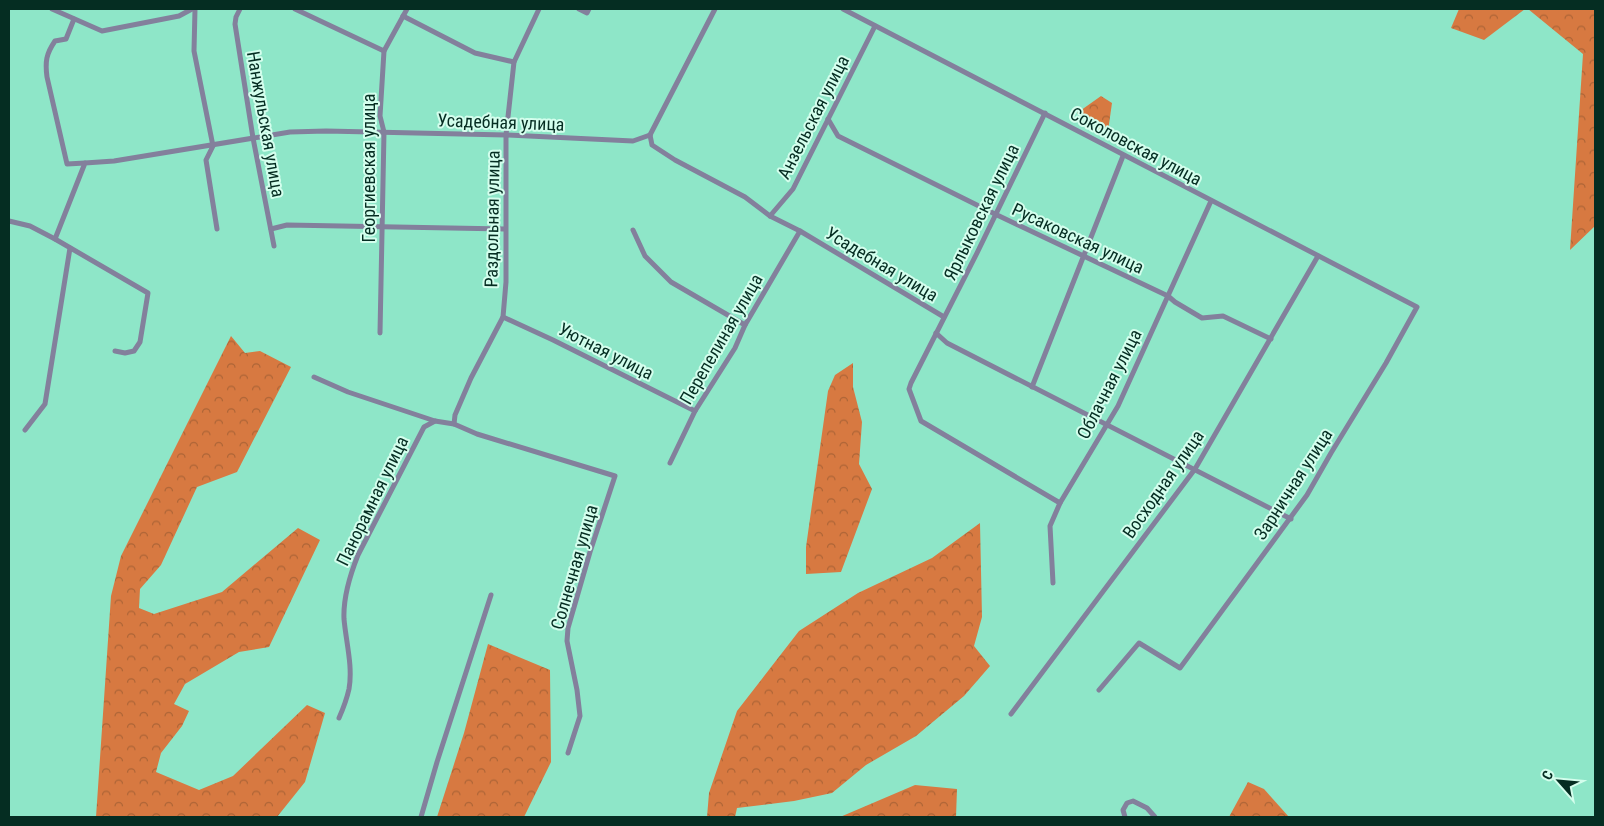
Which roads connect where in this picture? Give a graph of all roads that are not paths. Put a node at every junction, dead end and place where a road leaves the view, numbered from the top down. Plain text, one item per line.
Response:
1 (52, 9) edge
2 (194, 9) edge
3 (240, 9) edge
4 (295, 9) edge
5 (407, 9) edge
6 (539, 9) edge
7 (578, 9) edge
8 (715, 9) edge
9 (843, 9) edge
10 (64, 11) edge
11 (588, 11) edge
12 (403, 16) junction
13 (74, 19) junction
14 (875, 26) junction
15 (384, 51) junction
16 (514, 62) junction
17 (1045, 114) junction
18 (828, 119) junction
19 (384, 132) junction
20 (506, 135) junction
21 (650, 135) junction
22 (253, 138) junction
23 (213, 146) junction
24 (1123, 156) junction
25 (85, 163) junction
26 (1211, 201) junction
27 (995, 214) junction
28 (770, 216) junction
29 (9, 221) edge
30 (382, 226) junction
31 (217, 229) dead end
32 (271, 229) junction
33 (505, 229) junction
34 (633, 230) dead end
35 (800, 231) junction
36 (55, 239) junction
37 (274, 246) dead end
38 (70, 248) junction
39 (1318, 256) junction
40 (1084, 257) junction
41 (1168, 296) junction
42 (1417, 308) joint
43 (503, 317) junction
44 (944, 317) junction
45 (745, 325) junction
46 (380, 333) dead end
47 (936, 333) junction
48 (1271, 339) junction
49 (115, 351) dead end
50 (314, 376) dead end
51 (1032, 387) junction
52 (695, 411) junction
53 (435, 421) junction
54 (1106, 423) junction
55 (454, 424) junction
56 (25, 430) dead end
57 (670, 463) dead end
58 (1194, 469) junction
59 (1060, 503) junction
60 (1291, 519) junction
61 (1053, 582) dead end
62 (491, 595) dead end
63 (1099, 690) dead end
64 (1011, 714) dead end
65 (340, 718) dead end
66 (568, 753) dead end
67 (421, 817) edge
68 (1125, 817) edge
69 (1155, 817) edge

1 - 10 street
2 - 13 street
2 - 23 street
3 - 22 street, Нанжульская улица
4 - 15 street
5 - 12 street, Георгиевская улица
6 - 16 street, Раздольная улица
7 - 11 street
8 - 21 street
9 - 14 street, Соколовская улица
10 - 13 street
12 - 15 street, Георгиевская улица
12 - 16 street
13 - 25 street
14 - 17 street, Соколовская улица
14 - 18 street, Анзельская улица
15 - 19 street, Георгиевская улица
16 - 20 street, Раздольная улица
17 - 24 street, Соколовская улица
17 - 27 street, Ярлыковская улица
18 - 27 street, Русаковская улица
18 - 28 street, Анзельская улица
19 - 20 street, Усадебная улица
19 - 22 street, Усадебная улица
19 - 30 street, Георгиевская улица
20 - 21 street, Усадебная улица
20 - 33 street, Раздольная улица
21 - 28 street, Усадебная улица
22 - 23 street, Усадебная улица
22 - 32 street, Нанжульская улица
23 - 25 street, Усадебная улица
23 - 31 street
24 - 26 street, Соколовская улица
24 - 40 street
25 - 36 street
26 - 39 street, Соколовская улица
26 - 41 street, Облачная улица
27 - 40 street, Русаковская улица
27 - 44 street, Ярлыковская улица
28 - 35 street, Усадебная улица
29 - 36 street
30 - 32 street
30 - 33 street
30 - 46 street, Георгиевская улица
32 - 37 street, Нанжульская улица
33 - 43 street, Раздольная улица
34 - 45 street
35 - 44 street, Усадебная улица
35 - 45 street, Перепелиная улица
36 - 38 street
38 - 49 street
38 - 56 street
39 - 42 street, Соколовская улица
39 - 48 street, Восходная улица
40 - 41 street, Русаковская улица
40 - 51 street
41 - 48 street, Русаковская улица
41 - 54 street, Облачная улица
42 - 60 street, Зарничная улица
43 - 52 street, Уютная улица
43 - 55 street, Раздольная улица
44 - 47 street, Ярлыковская улица
45 - 52 street, Перепелиная улица
47 - 51 street
47 - 59 street, Ярлыковская улица
48 - 58 street, Восходная улица
50 - 53 street
51 - 54 street
52 - 57 street, Перепелиная улица
53 - 55 street
53 - 65 street, Панорамная улица
54 - 58 street
54 - 59 street, Облачная улица
55 - 66 street, Солнечная улица
58 - 60 street
58 - 64 street, Восходная улица
59 - 61 street, Облачная улица
60 - 63 street, Зарничная улица
62 - 67 street
68 - 69 street

